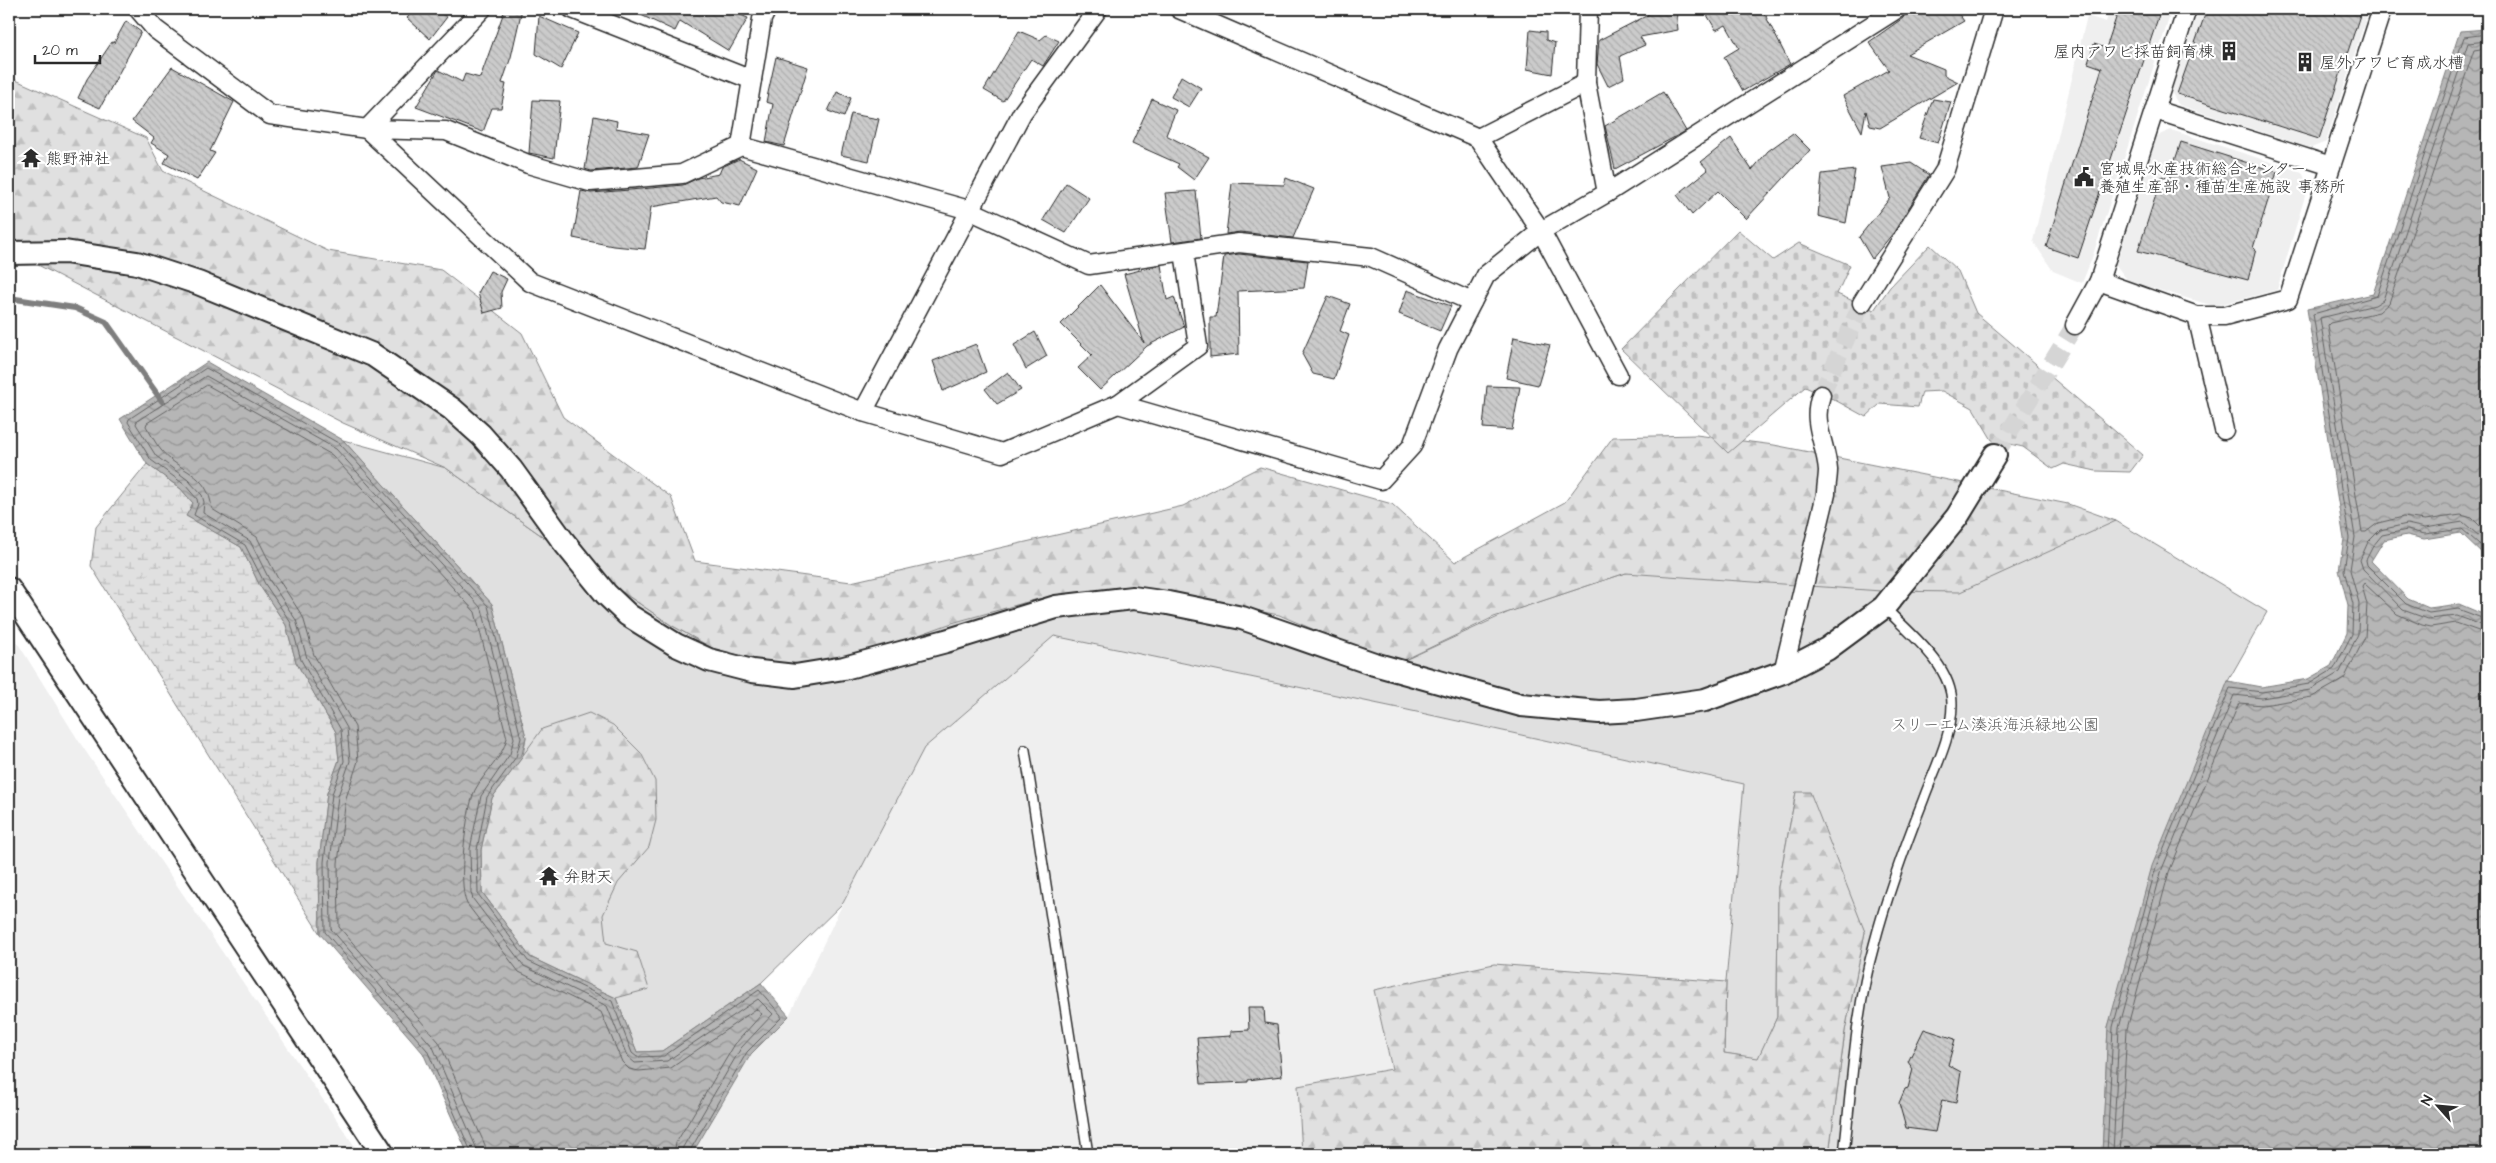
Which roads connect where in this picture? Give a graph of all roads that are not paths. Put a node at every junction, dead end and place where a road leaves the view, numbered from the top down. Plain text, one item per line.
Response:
1 (138, 9) edge
2 (482, 9) edge
3 (572, 9) edge
4 (766, 9) edge
5 (1098, 9) edge
6 (1179, 9) edge
7 (1588, 9) edge
8 (1897, 9) edge
9 (1994, 9) edge
10 (2187, 9) edge
11 (2382, 9) edge
12 (752, 80) junction
13 (1586, 83) junction
14 (2154, 110) junction
15 (367, 129) junction
16 (1478, 138) junction
17 (741, 146) junction
18 (2331, 166) junction
19 (1607, 193) junction
20 (969, 210) junction
21 (1541, 231) junction
22 (1184, 252) junction
23 (9, 253) edge
24 (2099, 281) junction
25 (1472, 302) junction
26 (1862, 303) tunnel mouth
27 (2197, 316) junction
28 (2074, 325) tunnel mouth
29 (1618, 375) dead end
30 (1821, 396) tunnel mouth
31 (1118, 404) junction
32 (863, 412) junction
33 (2224, 430) dead end
34 (1995, 455) tunnel mouth
35 (9, 588) edge
36 (1884, 607) junction
37 (1783, 672) junction
38 (1025, 750) dead end
39 (383, 1154) edge
40 (1088, 1154) edge
41 (1844, 1154) edge

1 - 15 street
2 - 15 street
3 - 12 street
4 - 12 street
5 - 20 street
6 - 16 street
7 - 13 street
8 - 19 street
9 - 26 street
10 - 14 street
11 - 18 street
12 - 17 street
13 - 16 street
13 - 19 street
14 - 18 street
14 - 24 street
15 - 17 street
15 - 32 street
16 - 21 street
17 - 20 street
18 - 27 street
19 - 21 street
20 - 22 street
20 - 32 street
21 - 25 street
21 - 29 street
22 - 25 street
22 - 31 street
23 - 37 street
24 - 27 street
24 - 28 street
25 - 31 street
27 - 33 street
30 - 37 street
31 - 32 street
34 - 36 street
35 - 39 street
36 - 37 street
36 - 41 lane
38 - 40 lane

